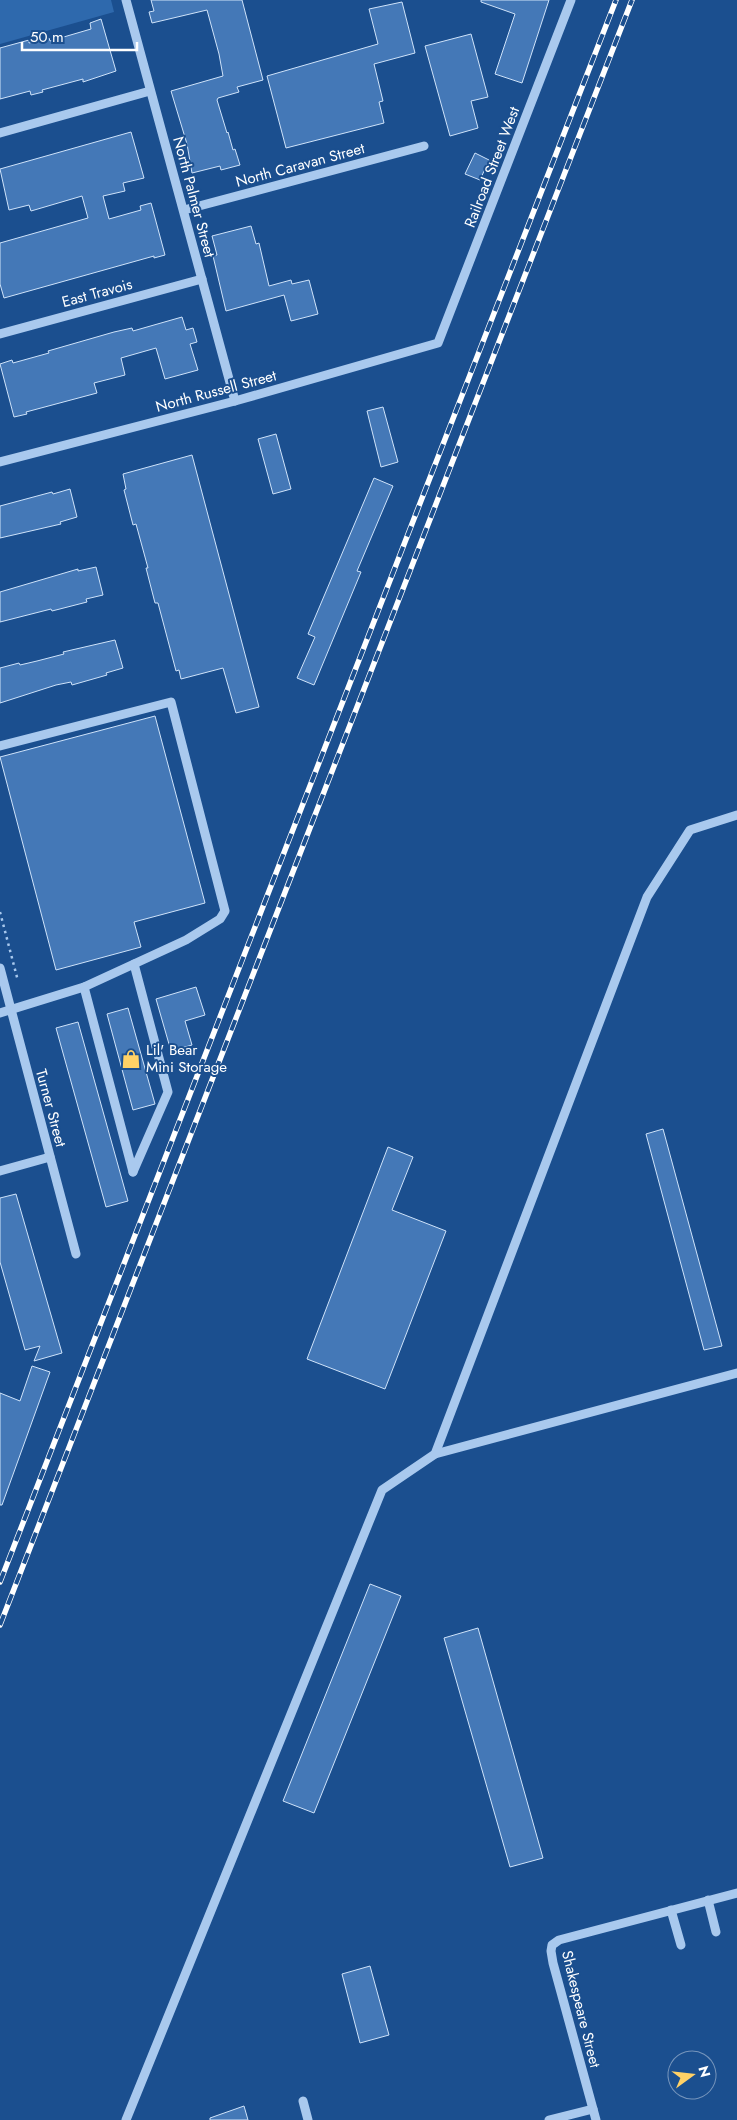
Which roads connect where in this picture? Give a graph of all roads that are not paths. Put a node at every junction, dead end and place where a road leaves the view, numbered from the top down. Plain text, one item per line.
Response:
1 (126, 0) edge
2 (571, 0) edge
3 (150, 91) junction
4 (0, 133) edge
5 (424, 146) dead end
6 (184, 210) junction
7 (202, 279) junction
8 (0, 334) edge
9 (438, 343) joint
10 (235, 401) junction
11 (0, 462) edge
12 (0, 746) edge
13 (737, 815) edge
14 (134, 964) junction
15 (0, 968) edge
16 (84, 987) junction
17 (11, 1010) junction
18 (0, 1013) edge
19 (50, 1158) junction
20 (0, 1171) edge
21 (76, 1254) dead end
22 (737, 1373) edge
23 (435, 1454) junction
24 (737, 1893) edge
25 (708, 1900) junction
26 (671, 1910) junction
27 (716, 1932) dead end
28 (680, 1945) dead end
29 (304, 2101) dead end
30 (593, 2109) junction
31 (126, 2120) edge
32 (308, 2120) edge
33 (549, 2120) edge
34 (596, 2120) edge

1 - 3 street, North Palmer Street
2 - 9 street, Railroad Street West
3 - 4 street
3 - 6 street, North Palmer Street
5 - 6 street, North Caravan Street
6 - 7 street, North Palmer Street
7 - 8 street, East Travois
7 - 10 street, North Palmer Street
9 - 10 street, North Russell Street
10 - 11 street, North Russell Street
12 - 14 street
13 - 23 street
14 - 16 street
14 - 16 street
15 - 17 street, Turner Street
16 - 17 street
17 - 18 street
17 - 19 street, Turner Street
19 - 20 street
19 - 21 street, Turner Street
22 - 23 street
23 - 31 street
24 - 25 street, Shakespeare Street
25 - 26 street, Shakespeare Street
25 - 27 street
26 - 28 street
26 - 30 street, Shakespeare Street
29 - 32 street
30 - 33 street
30 - 34 street, Shakespeare Street

